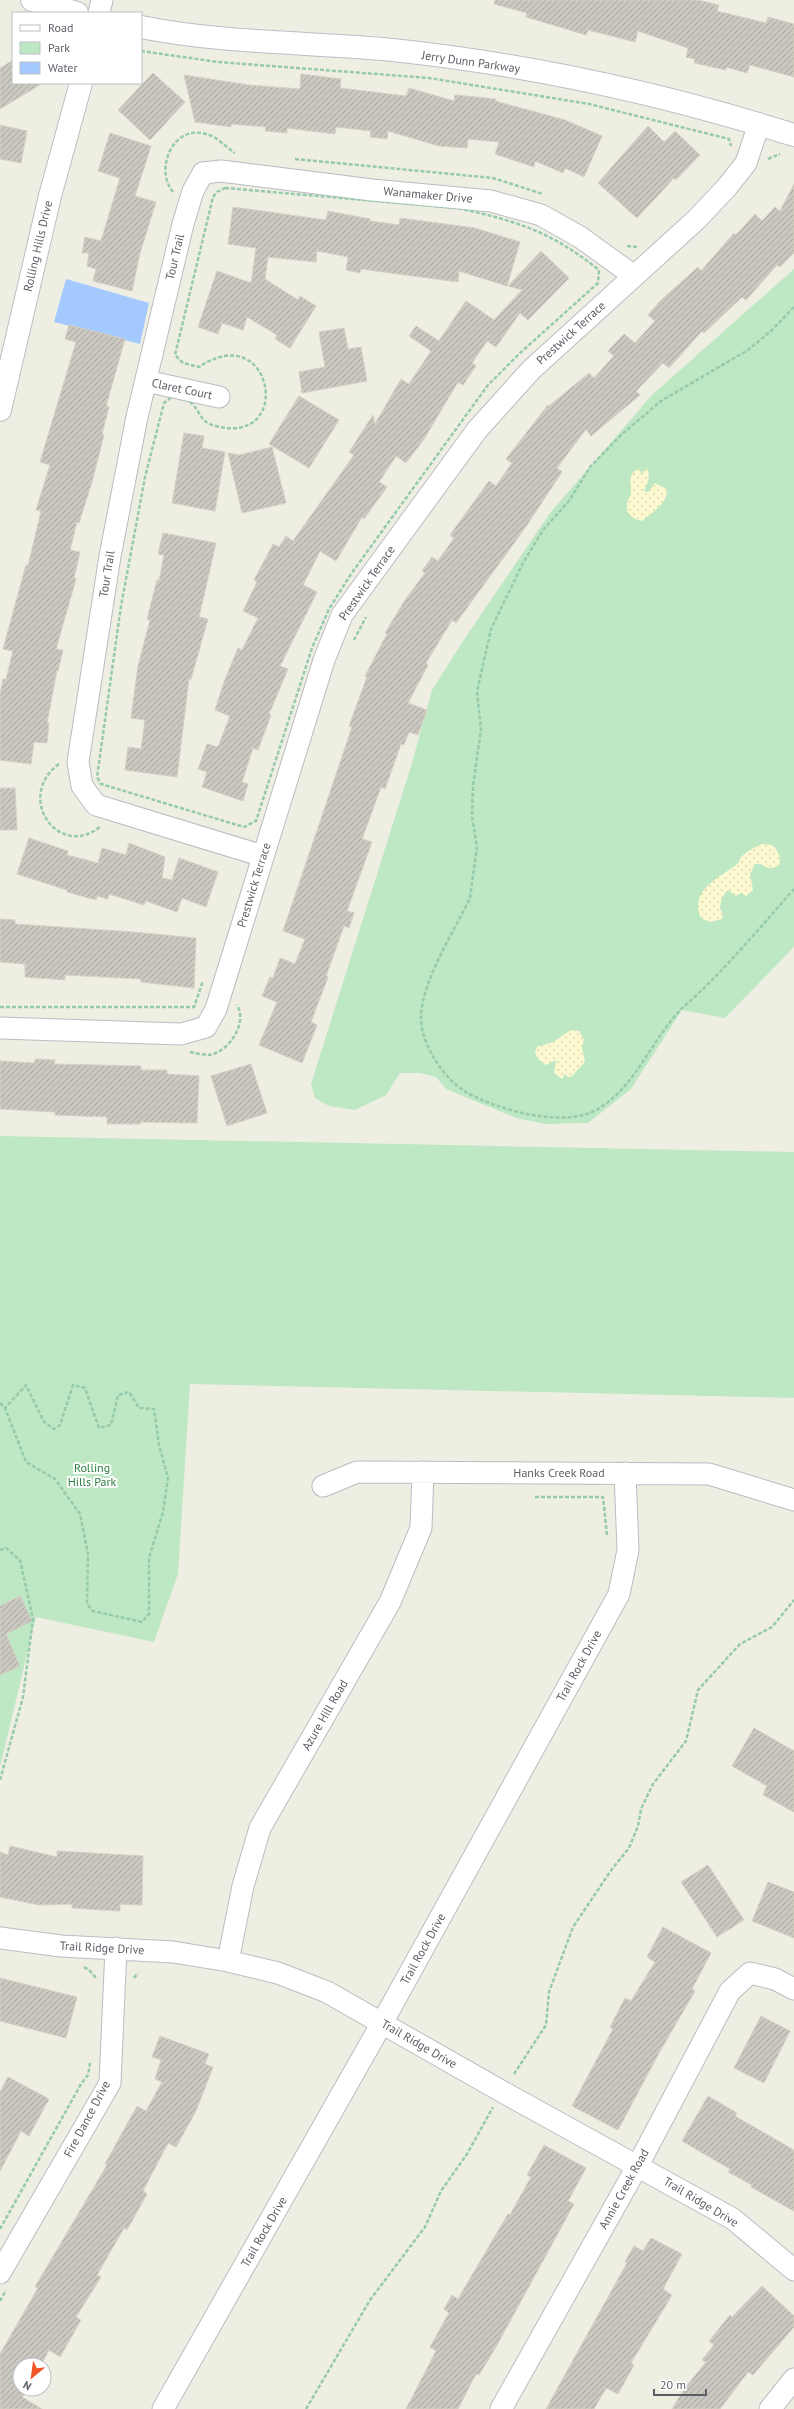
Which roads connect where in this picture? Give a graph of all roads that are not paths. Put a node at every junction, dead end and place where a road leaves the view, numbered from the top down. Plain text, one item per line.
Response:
1 (32, 0) edge
2 (102, 0) edge
3 (74, 12) edge
4 (99, 12) edge
5 (142, 27) edge
6 (81, 84) edge
7 (759, 124) junction
8 (794, 135) edge
9 (203, 173) joint
10 (634, 276) junction
11 (146, 381) junction
12 (218, 397) dead end
13 (1, 401) edge
14 (263, 856) junction
15 (0, 1028) edge
16 (424, 1472) junction
17 (625, 1473) junction
18 (323, 1486) dead end
19 (794, 1500) edge
20 (0, 1938) edge
21 (116, 1948) junction
22 (228, 1961) junction
23 (794, 1989) edge
24 (382, 2023) junction
25 (638, 2165) junction
26 (794, 2270) edge
27 (0, 2273) edge
28 (794, 2379) edge
29 (163, 2409) edge
30 (501, 2409) edge
31 (770, 2409) edge

1 - 3 street
2 - 4 street
5 - 7 street, Jerry Dunn Parkway
6 - 13 street, Rolling Hills Drive
7 - 8 street, Jerry Dunn Parkway
7 - 10 street, Prestwick Terrace
9 - 10 street, Wanamaker Drive
9 - 11 street, Tour Trail
10 - 14 street, Prestwick Terrace
11 - 12 street, Claret Court
11 - 14 street, Tour Trail
14 - 15 street, Prestwick Terrace
16 - 17 street, Hanks Creek Road
16 - 18 street, Hanks Creek Road
16 - 22 street, Azure Hill Road
17 - 19 street, Hanks Creek Road
17 - 24 street, Trail Rock Drive
20 - 21 street, Trail Ridge Drive
21 - 22 street, Trail Ridge Drive
21 - 27 street, Fire Dance Drive
22 - 24 street, Trail Ridge Drive
23 - 25 street, Annie Creek Road
24 - 25 street, Trail Ridge Drive
24 - 29 street, Trail Rock Drive
25 - 26 street, Trail Ridge Drive
25 - 30 street, Annie Creek Road
28 - 31 street

